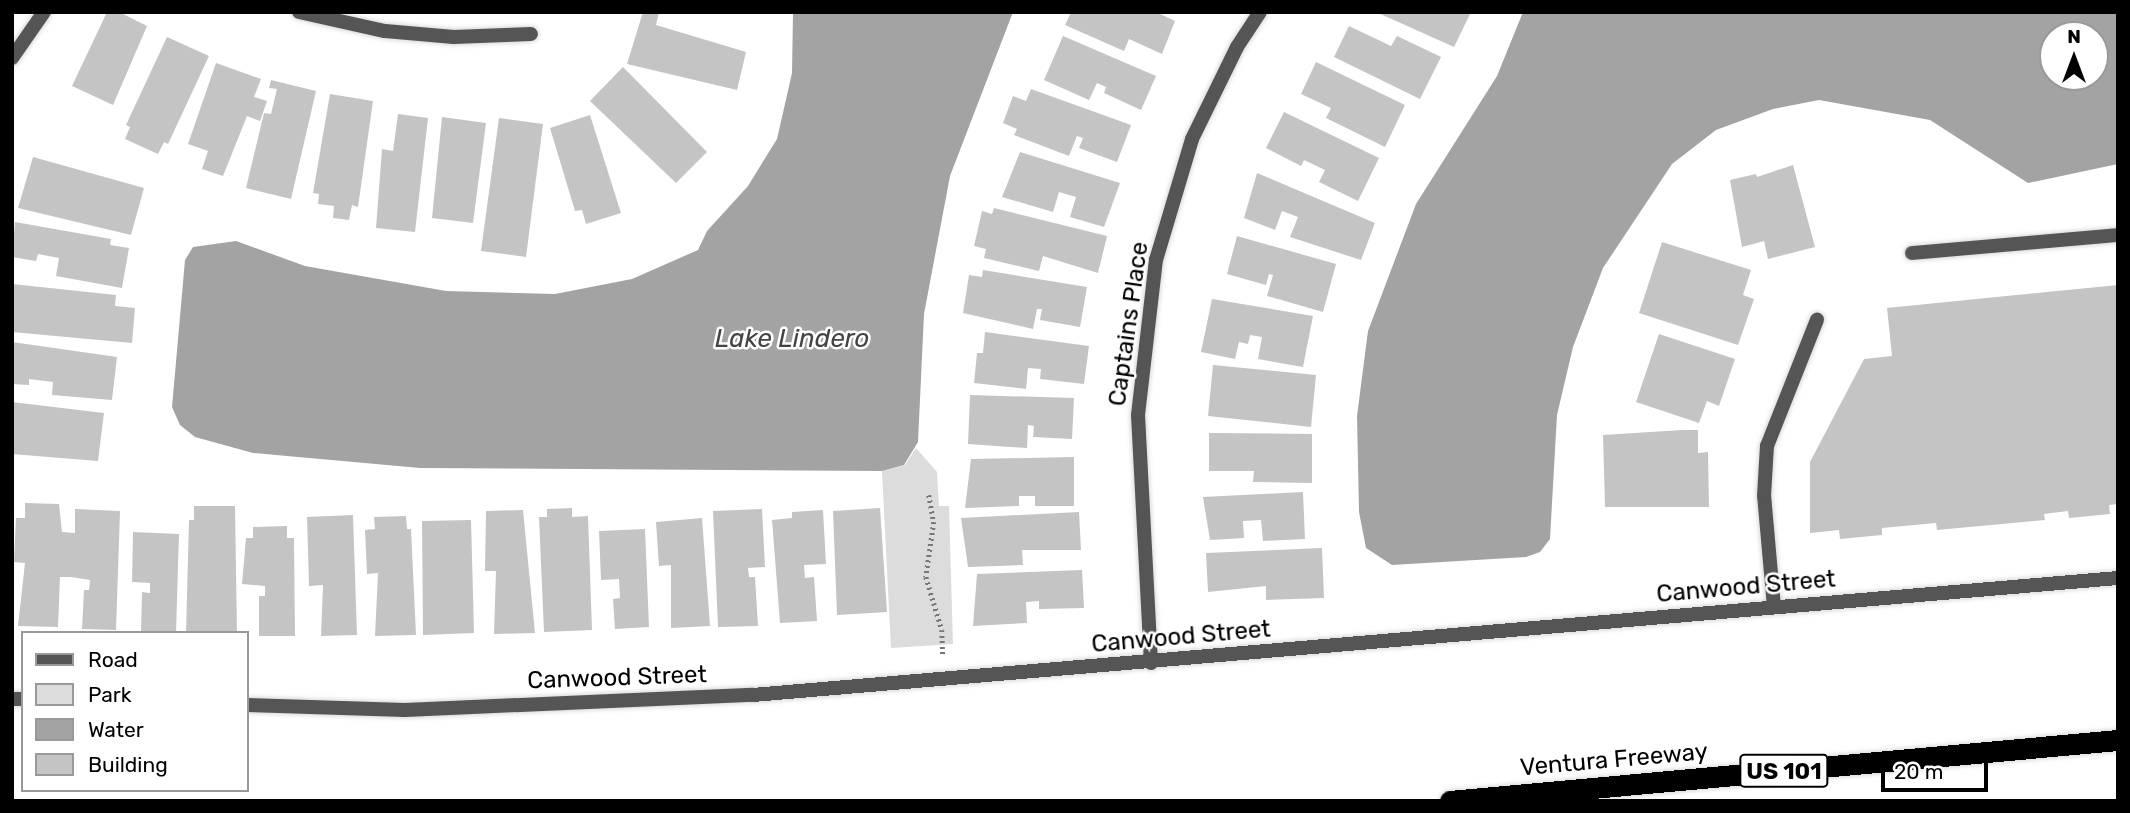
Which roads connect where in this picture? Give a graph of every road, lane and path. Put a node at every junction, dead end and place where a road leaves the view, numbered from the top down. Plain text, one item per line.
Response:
1 (44, 12) edge
2 (299, 12) edge
3 (1260, 12) edge
4 (531, 34) dead end
5 (12, 58) edge
6 (2118, 235) edge
7 (1912, 253) dead end
8 (1816, 320) dead end
9 (929, 495) dead end
10 (2118, 578) edge
11 (1774, 607) junction
12 (1151, 663) junction
13 (944, 679) junction
14 (248, 705) edge
15 (2118, 740) edge
16 (1450, 801) edge

1 - 5 street
2 - 4 street
3 - 12 street, Captains Place
6 - 7 street
8 - 11 street
9 - 13 path
10 - 11 street, Canwood Street
11 - 12 street, Canwood Street
12 - 13 street, Canwood Street
13 - 14 street, Canwood Street
15 - 16 highway, Ventura Freeway / US 101

